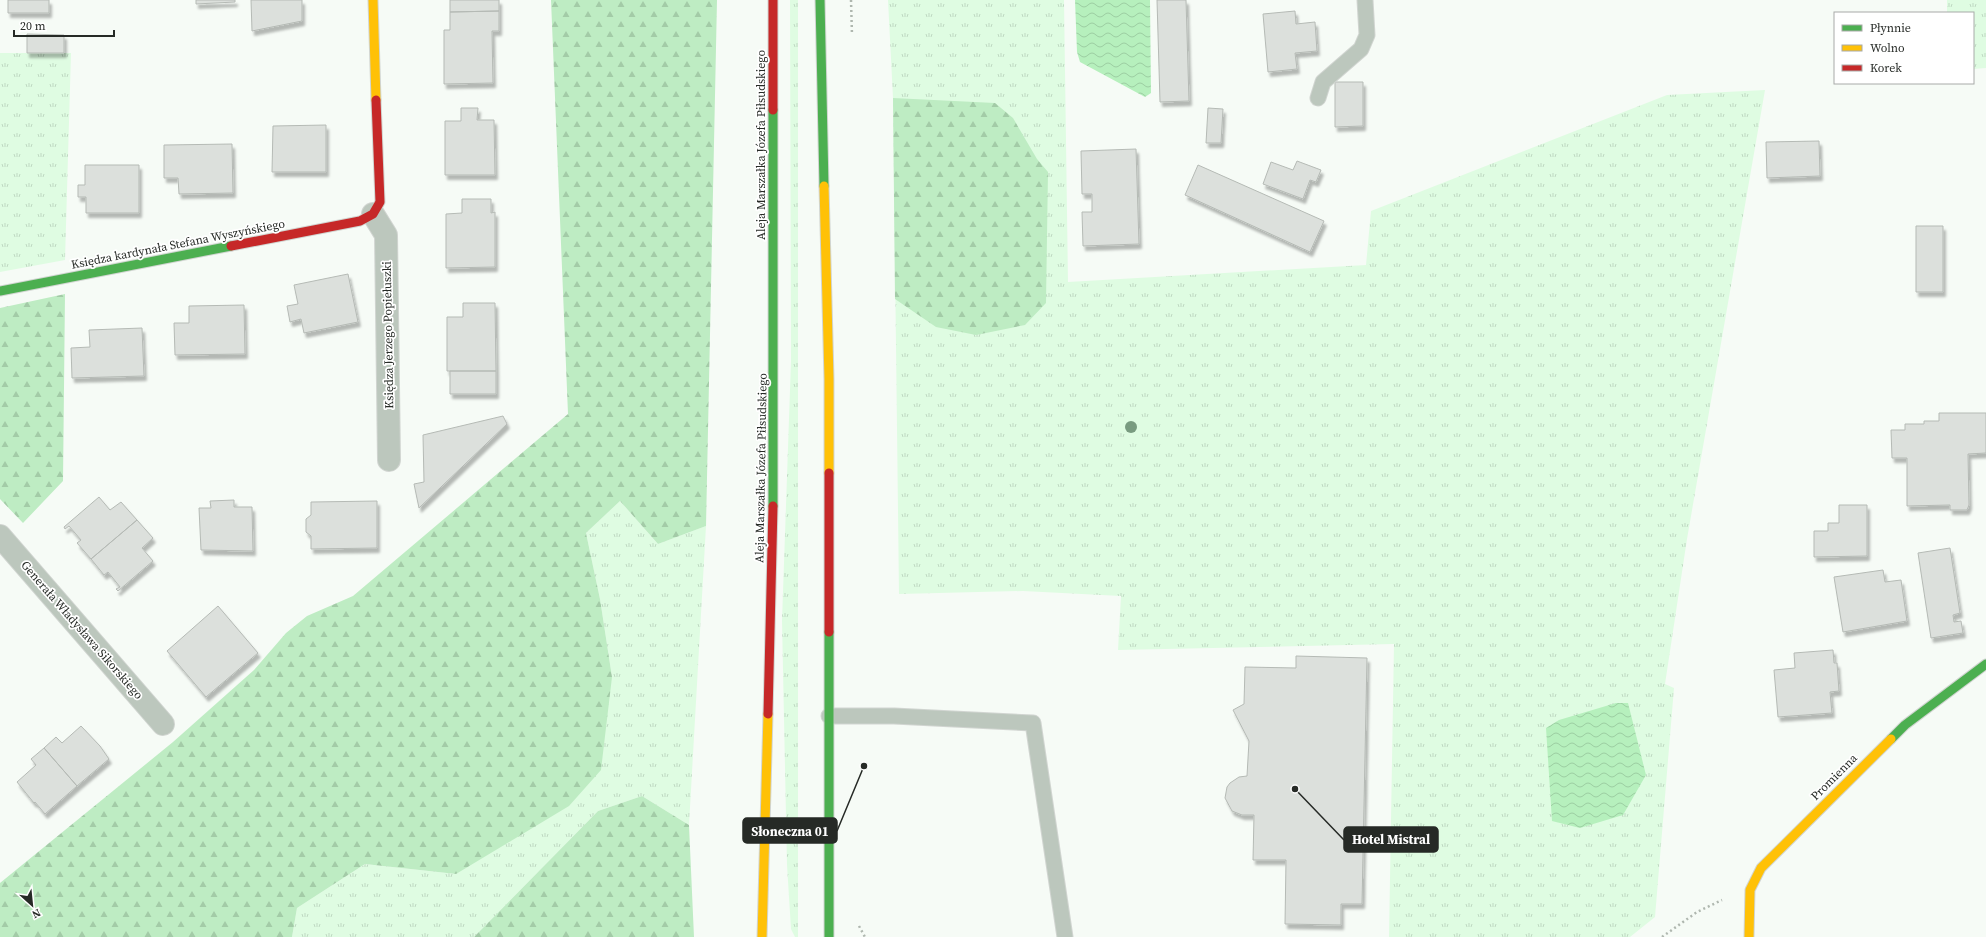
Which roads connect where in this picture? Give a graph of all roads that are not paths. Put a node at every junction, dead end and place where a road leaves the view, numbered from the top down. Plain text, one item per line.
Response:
1 (373, 0) edge
2 (773, 0) edge
3 (820, 0) edge
4 (1365, 0) edge
5 (1318, 98) dead end
6 (367, 217) junction
7 (0, 291) edge
8 (389, 460) dead end
9 (0, 536) edge
10 (1986, 664) edge
11 (829, 716) junction
12 (163, 724) dead end
13 (762, 937) edge
14 (829, 937) edge
15 (1065, 937) edge
16 (1749, 937) edge

1 - 6 main road
2 - 13 main road, Aleja Marszałka Józefa Piłsudskiego
3 - 11 main road
4 - 5 lane
6 - 7 main road, Księdza kardynała Stefana Wyszyńskiego
6 - 8 street, Księdza Jerzego Popiełuszki
9 - 12 street, Generała Władysława Sikorskiego
10 - 16 main road, Promienna
11 - 14 main road
11 - 15 lane

